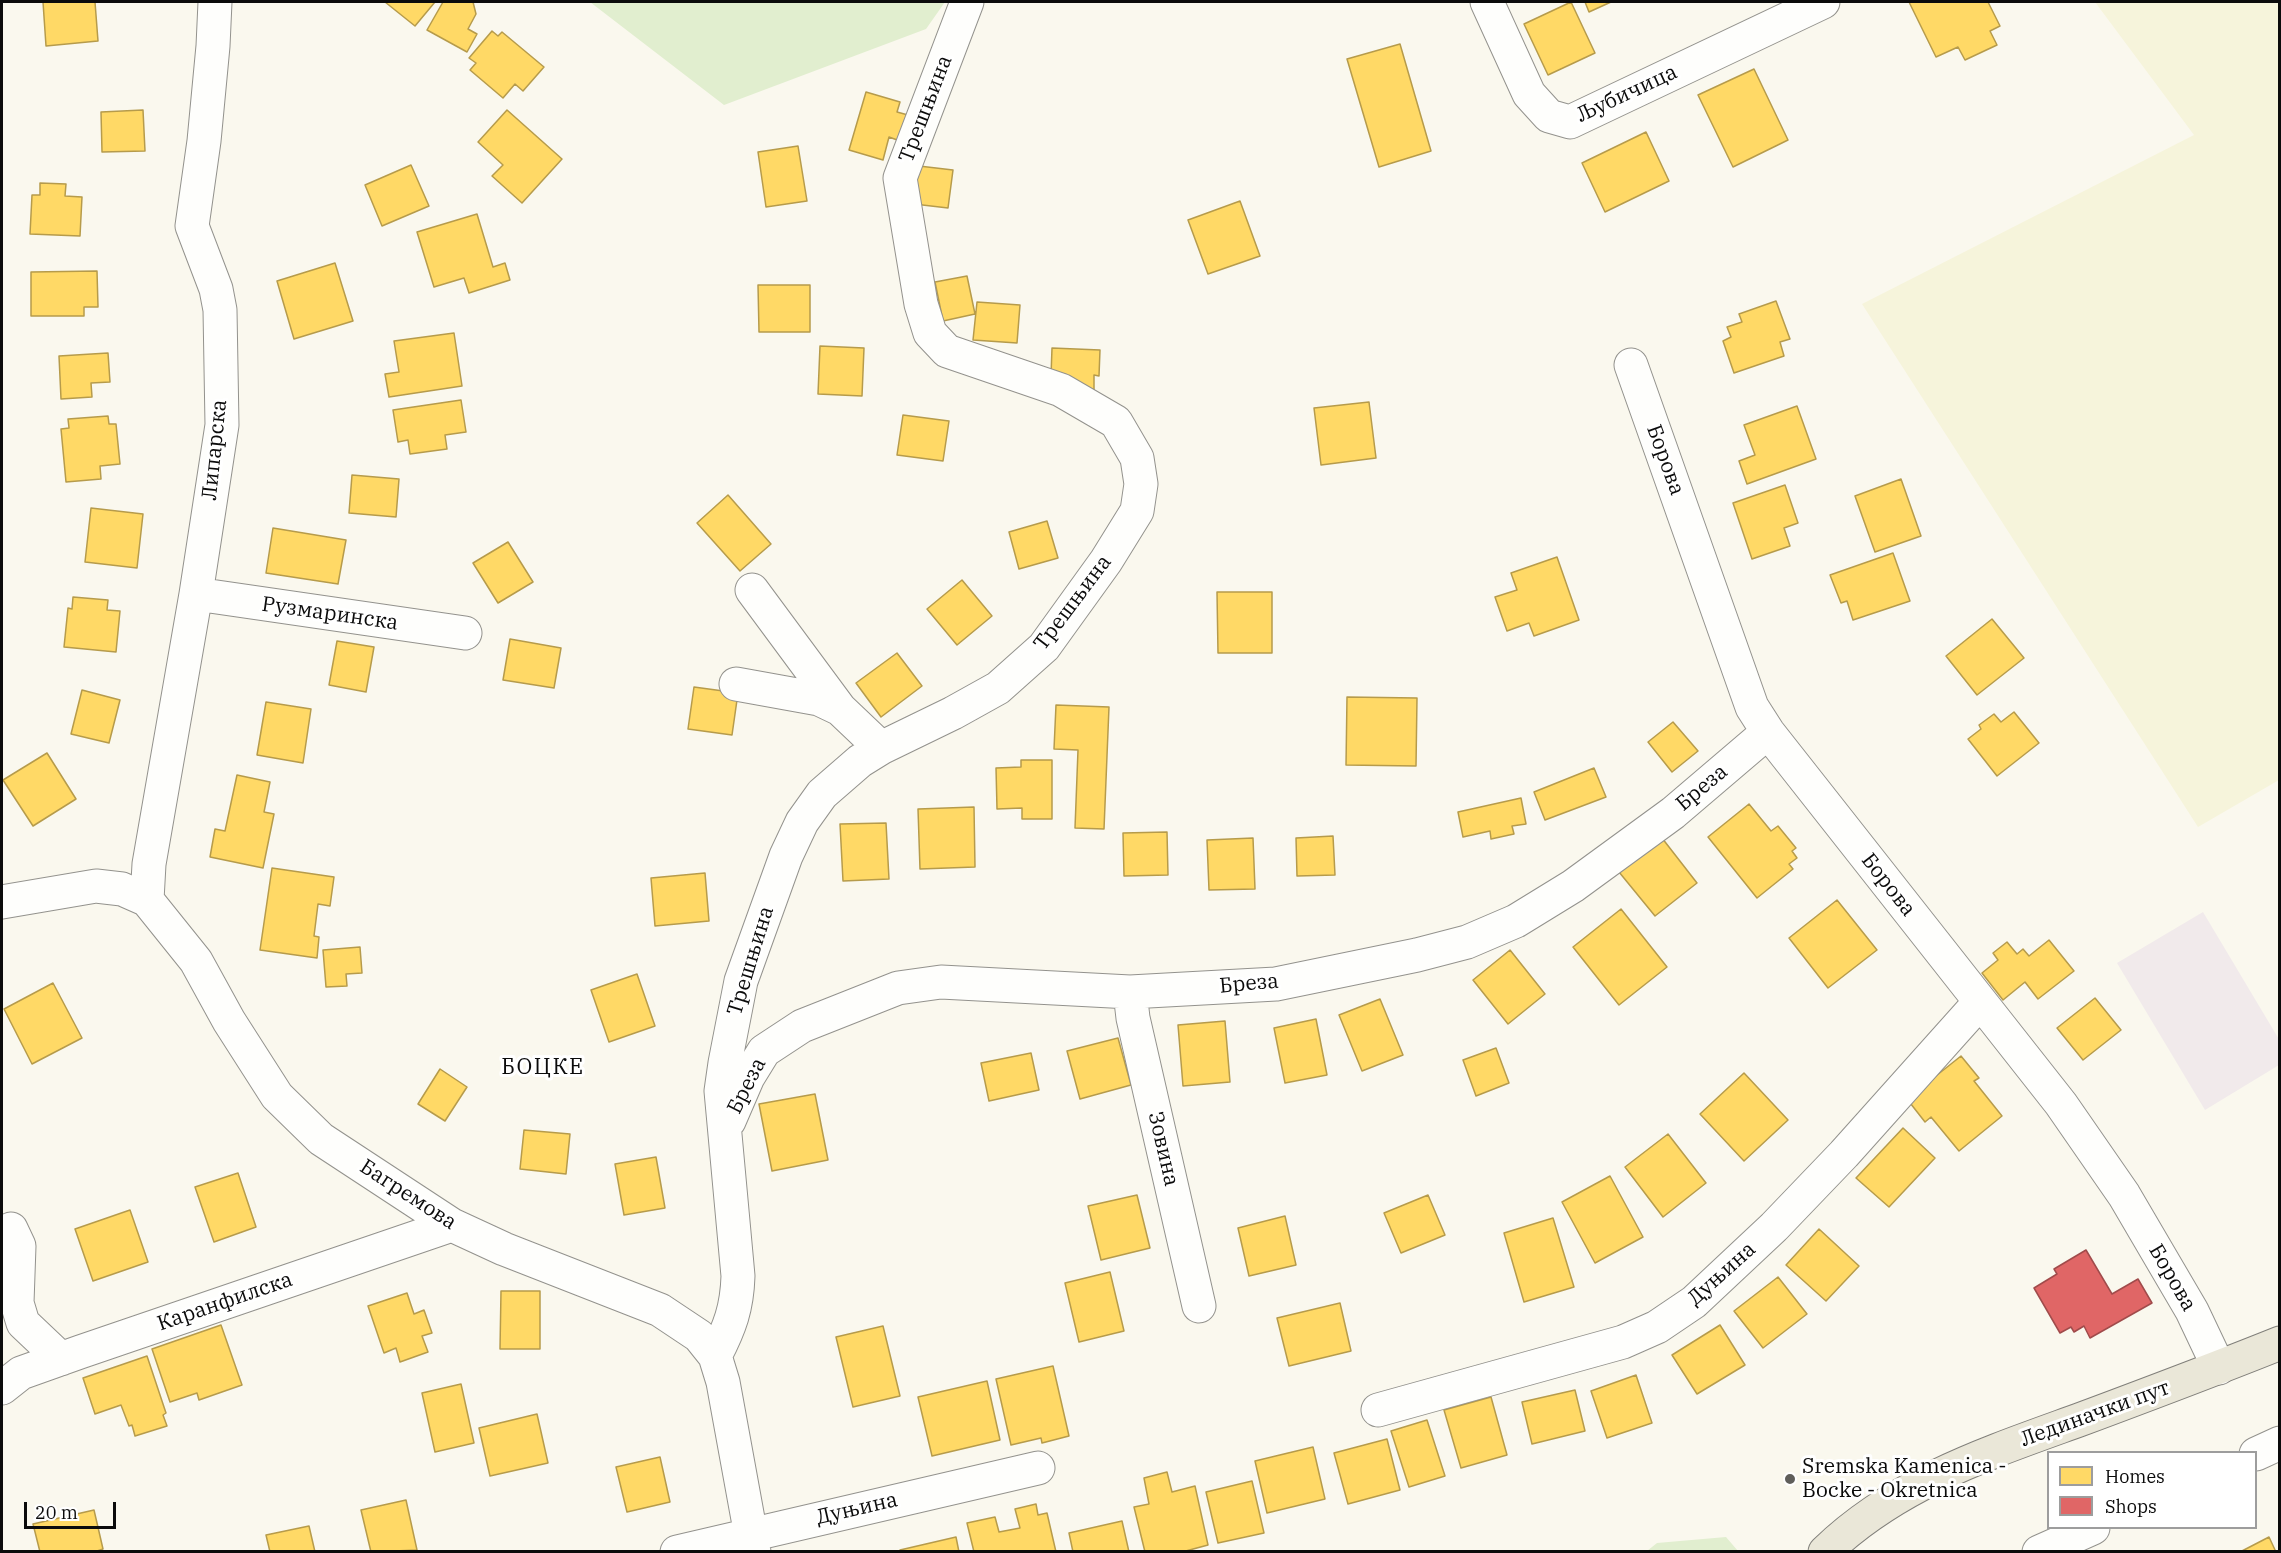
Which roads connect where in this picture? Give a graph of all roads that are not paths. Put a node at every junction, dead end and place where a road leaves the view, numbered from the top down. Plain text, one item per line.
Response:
1 (215, 2) edge
2 (967, 2) edge
3 (1487, 2) edge
4 (1823, 2) edge
5 (1631, 365) dead end
6 (752, 590) dead end
7 (196, 594) junction
8 (465, 633) dead end
9 (736, 684) dead end
10 (840, 709) junction
11 (1768, 732) junction
12 (881, 748) junction
13 (147, 900) junction
14 (2, 902) edge
15 (1130, 992) junction
16 (1980, 1002) junction
17 (725, 1131) junction
18 (452, 1225) junction
19 (11, 1229) dead end
20 (1199, 1306) dead end
21 (2280, 1343) edge
22 (715, 1356) junction
23 (61, 1359) junction
24 (2219, 1368) junction
25 (2, 1388) edge
26 (1378, 1410) dead end
27 (2280, 1443) edge
28 (2257, 1454) edge
29 (1038, 1468) dead end
30 (2088, 1529) edge
31 (752, 1543) edge
32 (677, 1551) edge
33 (1825, 1551) edge
34 (2039, 1551) edge

1 - 7 street, Липарска
2 - 12 street, Трешњина
3 - 4 street, Љубичица
5 - 11 street, Борова
6 - 10 street
7 - 8 street, Рузмаринска
7 - 13 street, Липарска
9 - 10 street
10 - 12 street
11 - 15 street, Бреза
11 - 16 street, Борова
12 - 17 street, Трешњина
13 - 14 street, Багремова
13 - 18 street, Багремова
15 - 17 street, Бреза
15 - 20 street, Зовина
16 - 24 street, Борова
16 - 26 street, Дуњина
17 - 22 street, Трешњина
18 - 22 street, Багремова
18 - 23 street, Каранфилска
19 - 23 street
21 - 24 main road, Лединачки пут
22 - 31 street, Багремова
23 - 25 street, Каранфилска
24 - 33 main road, Лединачки пут
27 - 28 street
29 - 31 street, Дуњина
30 - 34 street
31 - 32 street, Дуњина

